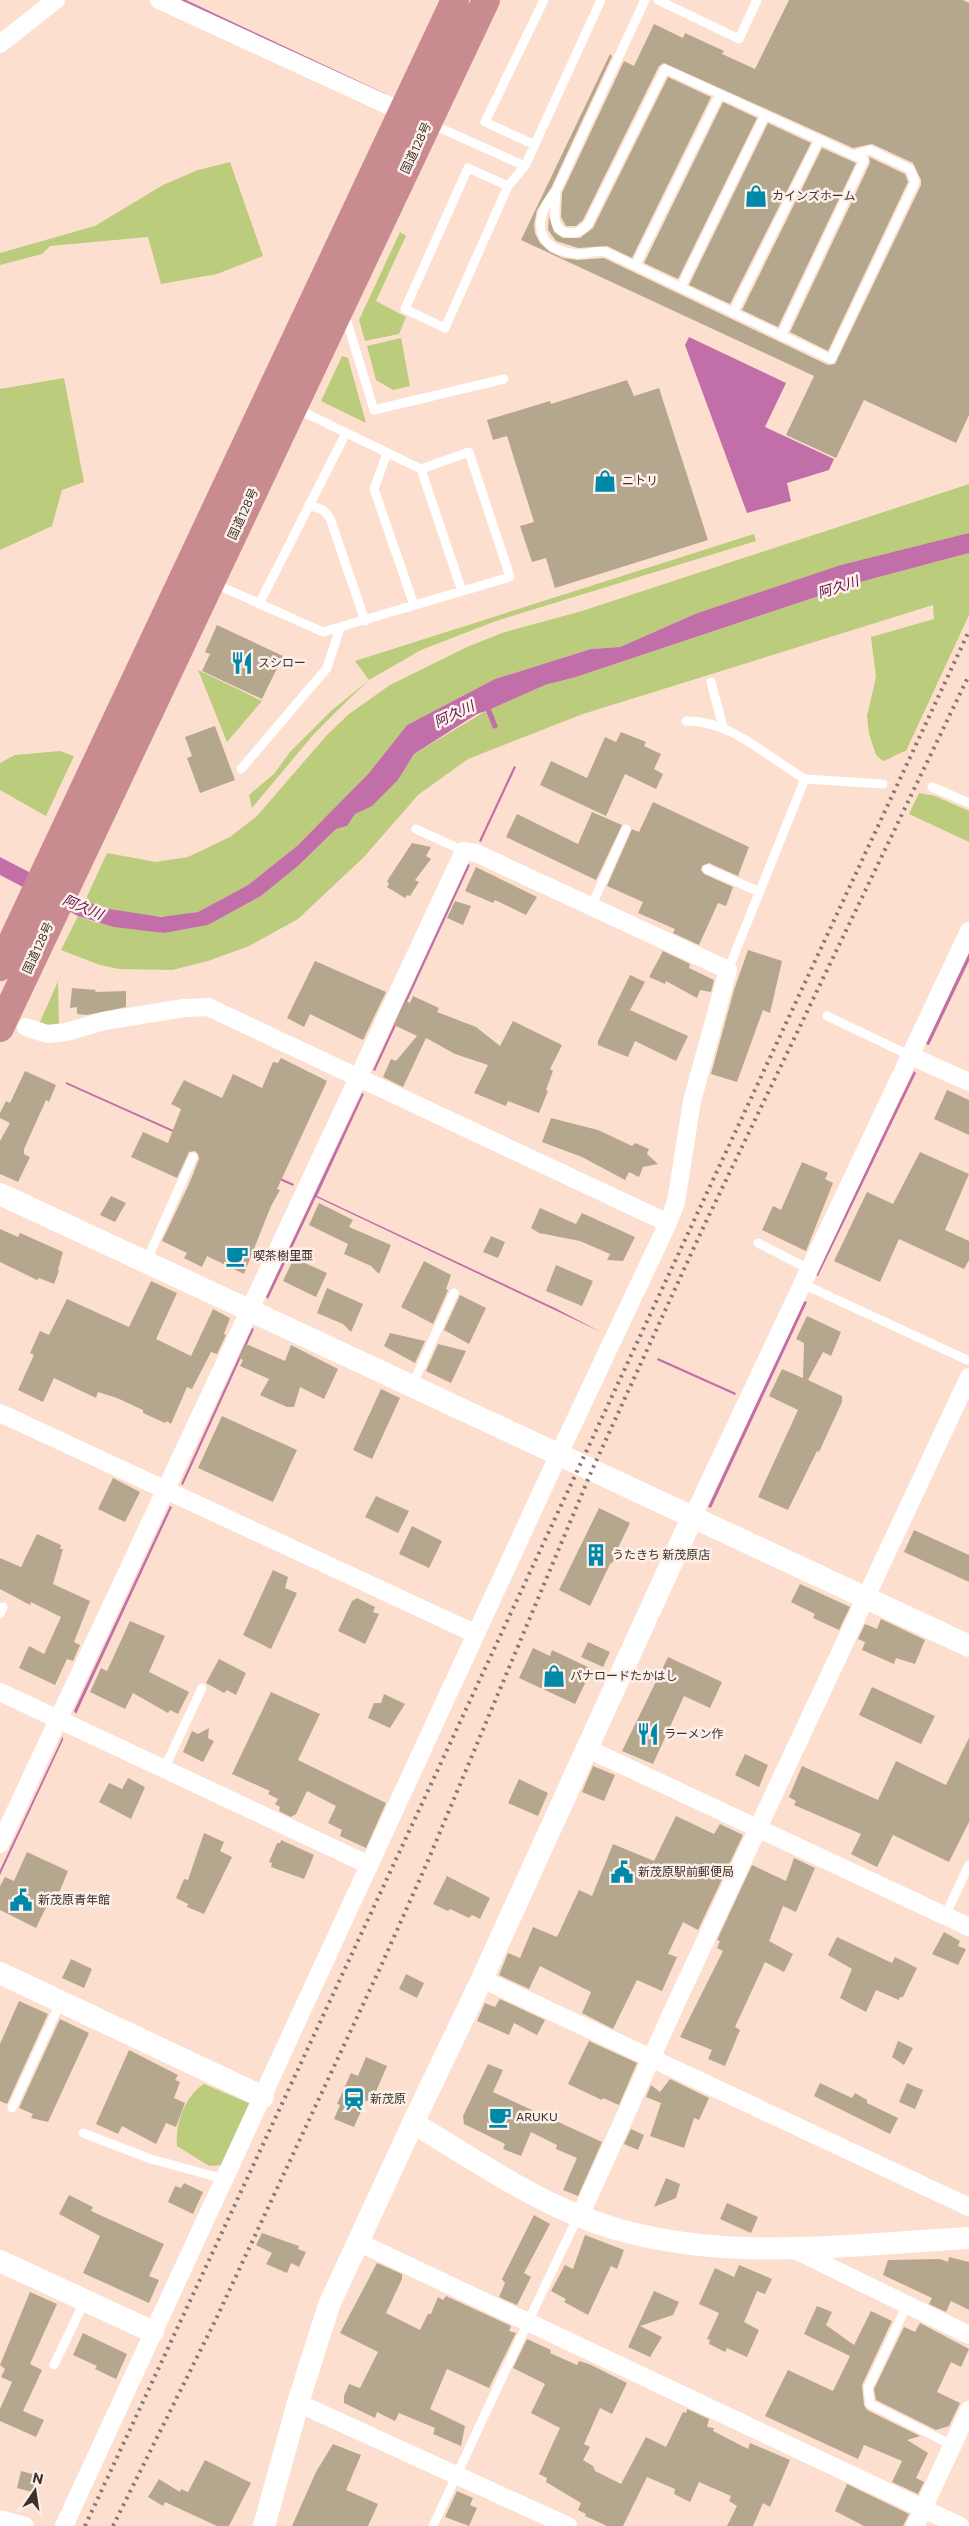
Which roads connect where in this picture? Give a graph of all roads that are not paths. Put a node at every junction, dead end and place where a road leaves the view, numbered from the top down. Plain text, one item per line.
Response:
1 (56, 0) edge
2 (159, 0) edge
3 (455, 0) edge
4 (486, 0) edge
5 (544, 0) edge
6 (601, 0) edge
7 (645, 0) edge
8 (658, 0) edge
9 (757, 0) edge
10 (0, 44) edge
11 (720, 94) junction
12 (403, 112) junction
13 (764, 114) junction
14 (428, 122) junction
15 (819, 140) junction
16 (535, 145) junction
17 (853, 155) junction
18 (525, 166) junction
19 (508, 186) junction
20 (556, 191) junction
21 (635, 266) junction
22 (681, 287) junction
23 (342, 306) junction
24 (733, 313) junction
25 (781, 336) junction
26 (504, 379) dead end
27 (292, 407) junction
28 (346, 433) junction
29 (387, 453) junction
30 (421, 469) junction
31 (309, 505) junction
32 (211, 582) junction
33 (462, 591) junction
34 (259, 604) junction
35 (414, 605) junction
36 (365, 620) junction
37 (340, 628) junction
38 (711, 682) dead end
39 (686, 721) dead end
40 (723, 727) junction
41 (241, 769) dead end
42 (806, 778) junction
43 (883, 784) dead end
44 (932, 787) dead end
45 (969, 803) edge
46 (416, 829) dead end
47 (626, 830) dead end
48 (74, 841) junction
49 (464, 851) junction
50 (707, 869) dead end
51 (760, 892) junction
52 (591, 906) junction
53 (969, 932) edge
54 (29, 936) junction
55 (0, 967) edge
56 (728, 970) junction
57 (827, 1016) dead end
58 (13, 1027) edge
59 (911, 1056) junction
60 (358, 1078) junction
61 (969, 1082) edge
62 (193, 1157) dead end
63 (0, 1194) edge
64 (668, 1223) junction
65 (758, 1243) dead end
66 (146, 1262) junction
67 (806, 1277) junction
68 (454, 1293) dead end
69 (249, 1310) junction
70 (969, 1362) edge
71 (969, 1377) edge
72 (412, 1386) junction
73 (0, 1414) edge
74 (558, 1454) junction
75 (165, 1490) junction
76 (692, 1518) junction
77 (865, 1598) junction
78 (476, 1634) junction
79 (969, 1646) edge
80 (202, 1688) dead end
81 (0, 1692) edge
82 (59, 1720) junction
83 (588, 1749) junction
84 (164, 1769) junction
85 (758, 1828) junction
86 (0, 1844) edge
87 (368, 1865) junction
88 (969, 1865) edge
89 (945, 1916) junction
90 (969, 1927) edge
91 (0, 1973) edge
92 (482, 1979) junction
93 (61, 2001) junction
94 (652, 2059) junction
95 (262, 2097) junction
96 (12, 2108) dead end
97 (413, 2122) junction
98 (83, 2133) dead end
99 (224, 2180) junction
100 (969, 2207) edge
101 (580, 2216) junction
102 (969, 2238) edge
103 (358, 2242) junction
104 (790, 2248) junction
105 (0, 2261) edge
106 (85, 2300) junction
107 (907, 2305) junction
108 (526, 2323) junction
109 (153, 2332) junction
110 (969, 2335) edge
111 (54, 2364) dead end
112 (298, 2403) junction
113 (969, 2410) edge
114 (952, 2445) junction
115 (457, 2474) junction
116 (923, 2509) junction
117 (0, 2519) edge
118 (25, 2526) edge
119 (64, 2526) edge
120 (264, 2526) edge
121 (433, 2526) edge
122 (568, 2526) edge
123 (915, 2526) edge
124 (960, 2526) edge

1 - 10 street
2 - 12 street
3 - 12 highway, 国道128号
4 - 14 highway, 国道128号
5 - 16 lane
6 - 16 lane
7 - 20 lane
8 - 9 lane
11 - 13 lane
11 - 20 lane
11 - 21 lane
12 - 48 highway, 国道128号
13 - 15 lane
13 - 22 lane
14 - 18 lane
14 - 23 highway, 国道128号
15 - 17 lane
15 - 24 lane
16 - 18 lane
17 - 25 lane
17 - 25 lane
18 - 19 lane
19 - 19 lane
20 - 21 lane
21 - 22 lane
22 - 24 lane
23 - 26 lane
23 - 27 highway, 国道128号
24 - 25 lane
27 - 28 lane
27 - 32 highway, 国道128号
28 - 29 lane
28 - 31 lane
29 - 30 lane
29 - 35 lane
30 - 33 lane
30 - 33 lane
31 - 34 lane
31 - 36 lane
32 - 34 lane
32 - 48 highway, 国道128号
33 - 35 lane
34 - 37 lane
35 - 36 lane
36 - 37 lane
37 - 41 lane
38 - 40 lane
39 - 40 lane
40 - 42 lane
42 - 43 lane
42 - 51 lane
44 - 45 lane
46 - 49 lane
47 - 52 lane
48 - 54 highway, 国道128号
49 - 52 street
49 - 60 street
50 - 51 lane
51 - 56 lane
52 - 56 street
53 - 59 street
54 - 55 highway, 国道128号
54 - 58 highway, 国道128号
56 - 64 street
57 - 59 lane
58 - 60 street
59 - 61 street
59 - 67 street
60 - 64 street
60 - 69 street
62 - 66 lane
63 - 66 street
64 - 74 street
65 - 67 lane
66 - 69 street
67 - 70 lane
67 - 76 street
68 - 72 lane
69 - 72 street
69 - 75 street
71 - 77 street
72 - 74 street
73 - 75 street
74 - 76 street
74 - 78 street
75 - 78 street
75 - 82 street
76 - 77 street
76 - 83 street
77 - 79 street
77 - 85 street
78 - 87 street
80 - 84 lane
81 - 82 street
82 - 84 street
82 - 86 street
83 - 85 street
83 - 92 street
84 - 87 street
85 - 89 street
85 - 94 street
87 - 95 street
88 - 89 lane
89 - 90 street
91 - 93 street
92 - 94 street
92 - 97 street
93 - 95 street
93 - 96 lane
94 - 100 street
94 - 101 street
95 - 99 street
97 - 101 street
97 - 103 street
98 - 99 lane
99 - 109 street
101 - 104 street
101 - 108 lane
102 - 104 street
103 - 108 street
103 - 112 street
104 - 107 street
105 - 106 street
106 - 109 street
106 - 111 lane
107 - 110 street
107 - 114 lane
108 - 115 lane
108 - 116 street
109 - 119 street
112 - 115 street
112 - 120 street
113 - 114 street
114 - 116 street
115 - 121 lane
115 - 122 street
116 - 123 street
116 - 124 street
117 - 118 street

